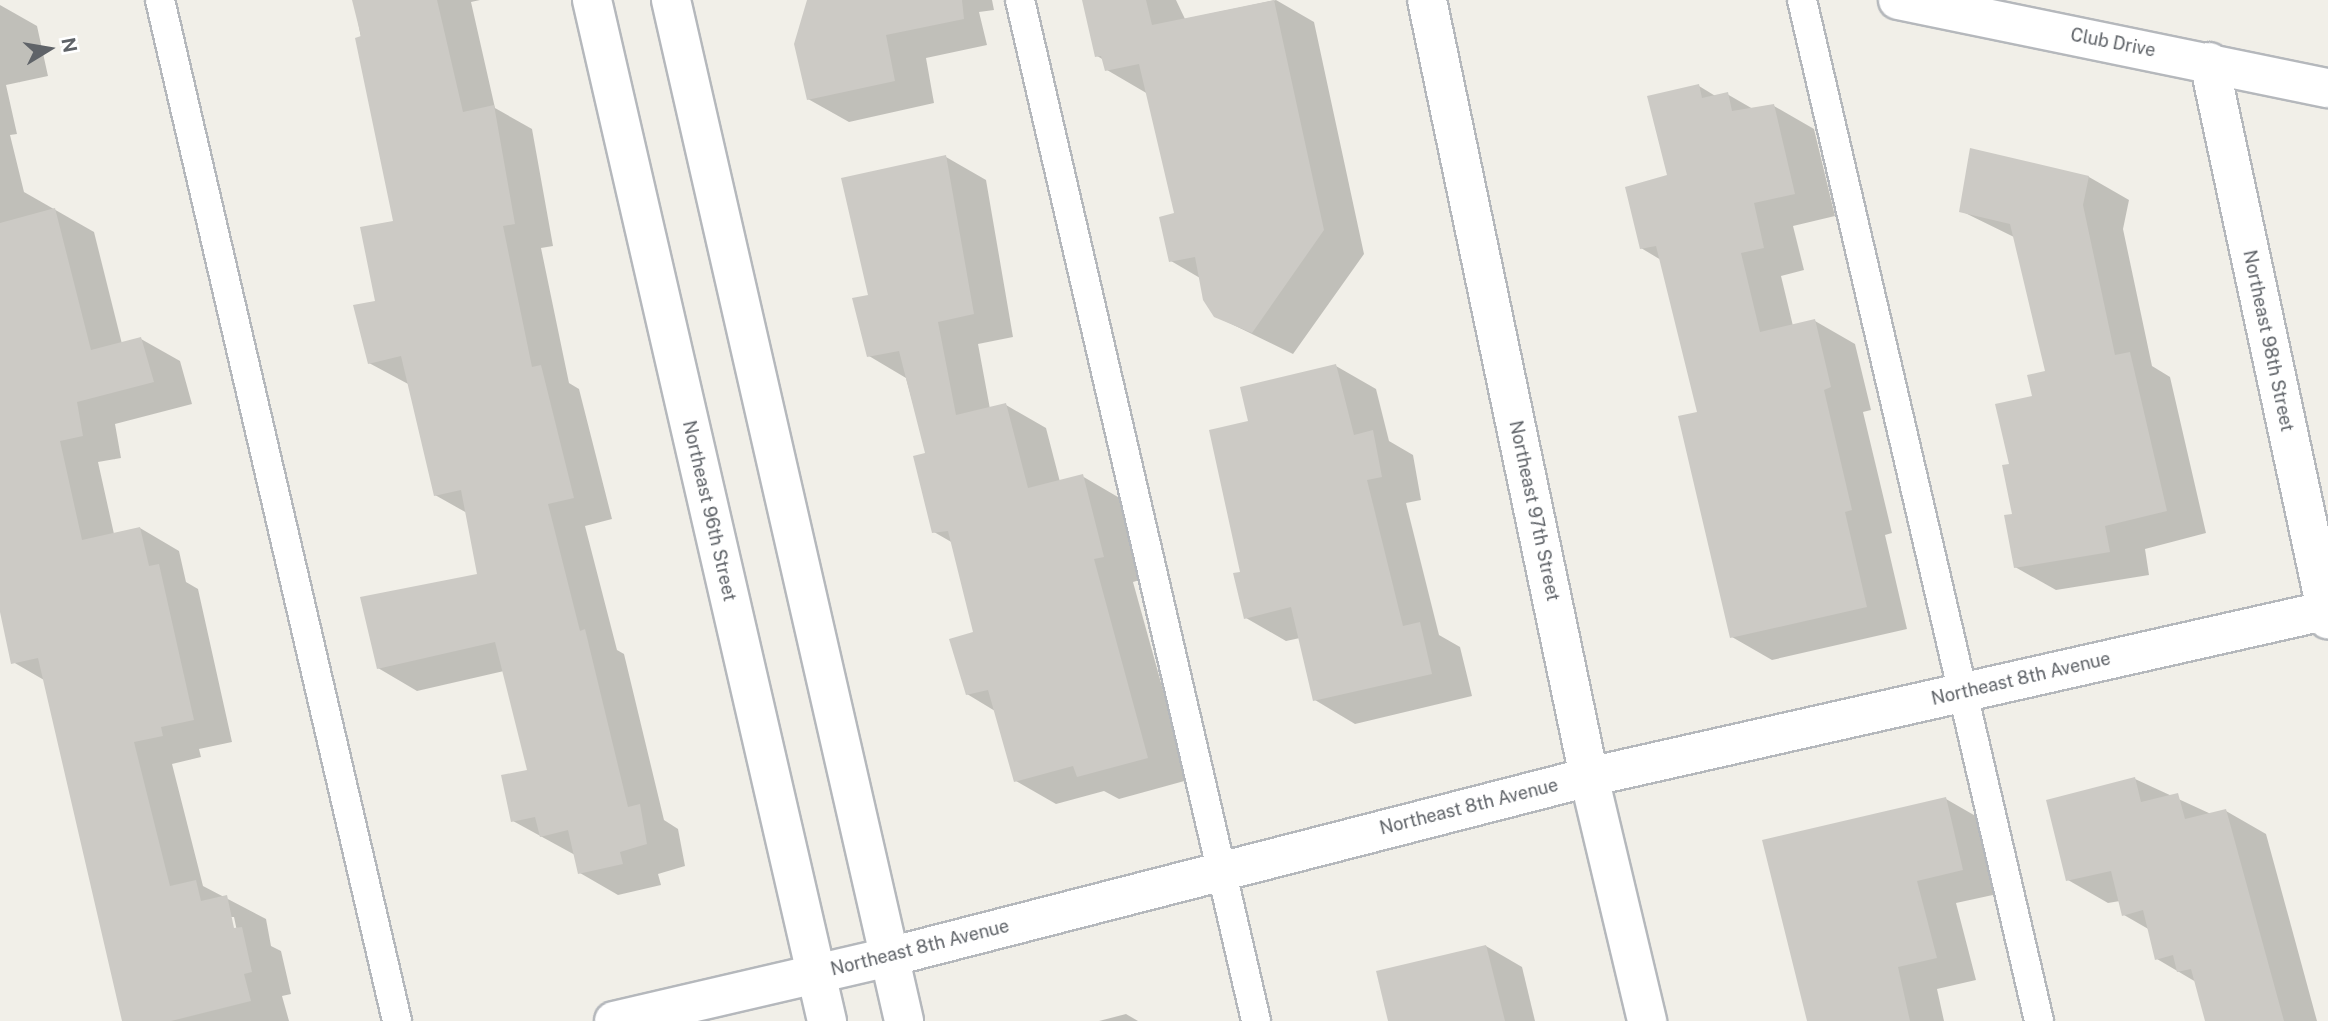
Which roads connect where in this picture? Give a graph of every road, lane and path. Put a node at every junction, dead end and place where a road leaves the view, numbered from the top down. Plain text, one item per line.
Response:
1 (160, 0) edge
2 (592, 0) edge
3 (671, 0) edge
4 (1020, 0) edge
5 (1427, 0) edge
6 (1802, 0) edge
7 (1898, 0) edge
8 (2209, 62) junction
9 (2328, 88) edge
10 (2327, 613) edge
11 (1963, 692) junction
12 (1590, 776) junction
13 (1222, 871) junction
14 (889, 957) junction
15 (816, 973) junction
16 (397, 1021) edge
17 (614, 1021) edge
18 (827, 1021) edge
19 (904, 1021) edge
20 (1256, 1021) edge
21 (1647, 1021) edge
22 (2039, 1021) edge

1 - 16 lane
2 - 15 street, Northeast 96th Street
3 - 14 street
4 - 13 lane
5 - 12 street, Northeast 97th Street
6 - 11 lane
7 - 8 street, Club Drive
8 - 9 street, Club Drive
8 - 10 street, Northeast 98th Street
10 - 11 street, Northeast 8th Avenue
11 - 12 street, Northeast 8th Avenue
11 - 22 lane
12 - 13 street, Northeast 8th Avenue
12 - 21 street, Northeast 97th Street
13 - 14 street, Northeast 8th Avenue
13 - 20 lane
14 - 15 street, Northeast 8th Avenue
14 - 19 street
15 - 17 street, Northeast 8th Avenue
15 - 18 street, Northeast 96th Street

